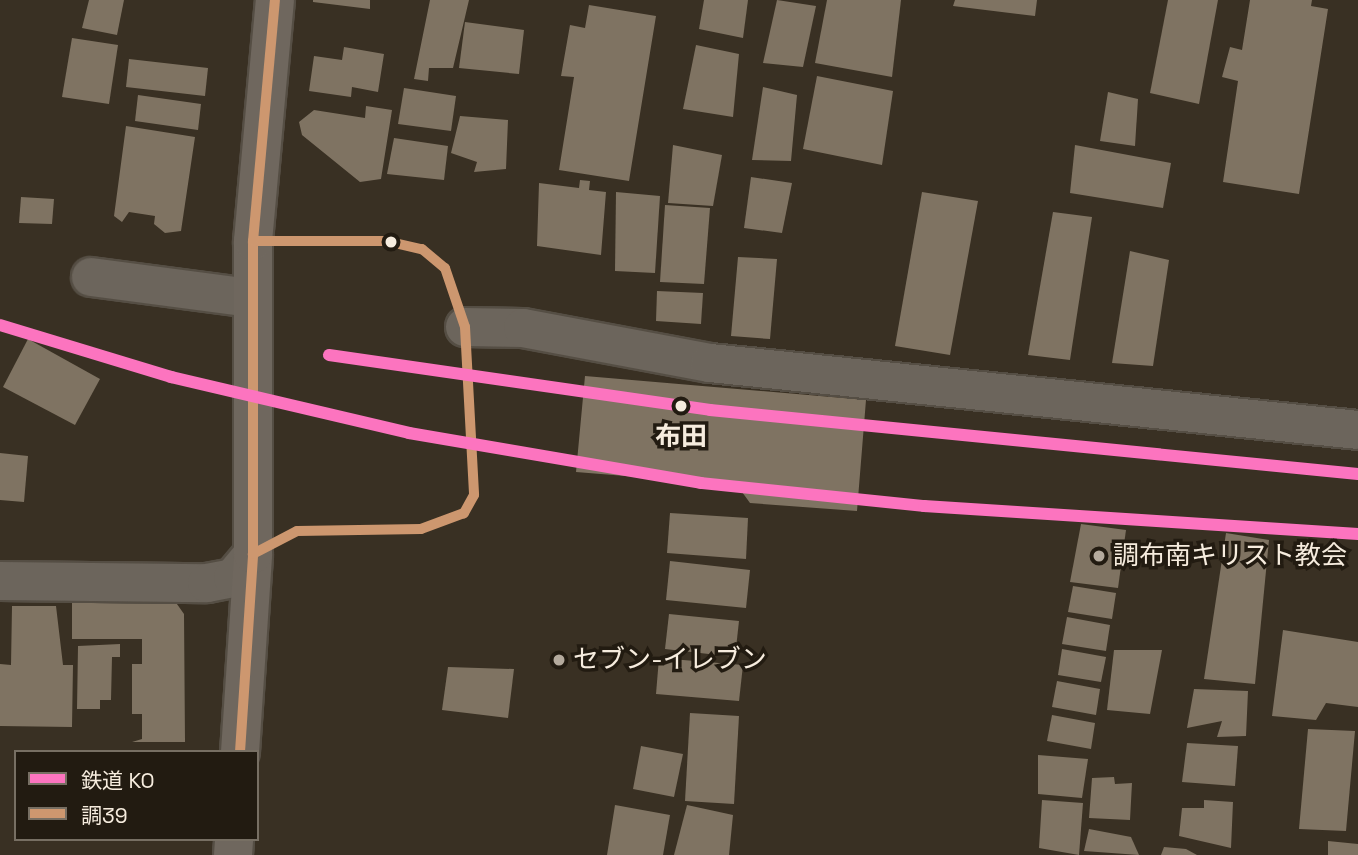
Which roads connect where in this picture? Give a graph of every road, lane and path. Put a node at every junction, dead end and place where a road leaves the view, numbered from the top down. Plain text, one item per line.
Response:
1 (275, 0) edge
2 (91, 277) dead end
3 (251, 298) junction
4 (465, 327) dead end
5 (1358, 430) edge
6 (253, 554) junction
7 (0, 581) edge
8 (240, 750) edge

1 - 3 street
2 - 3 street
3 - 6 street
4 - 5 street
6 - 7 street
6 - 8 street

